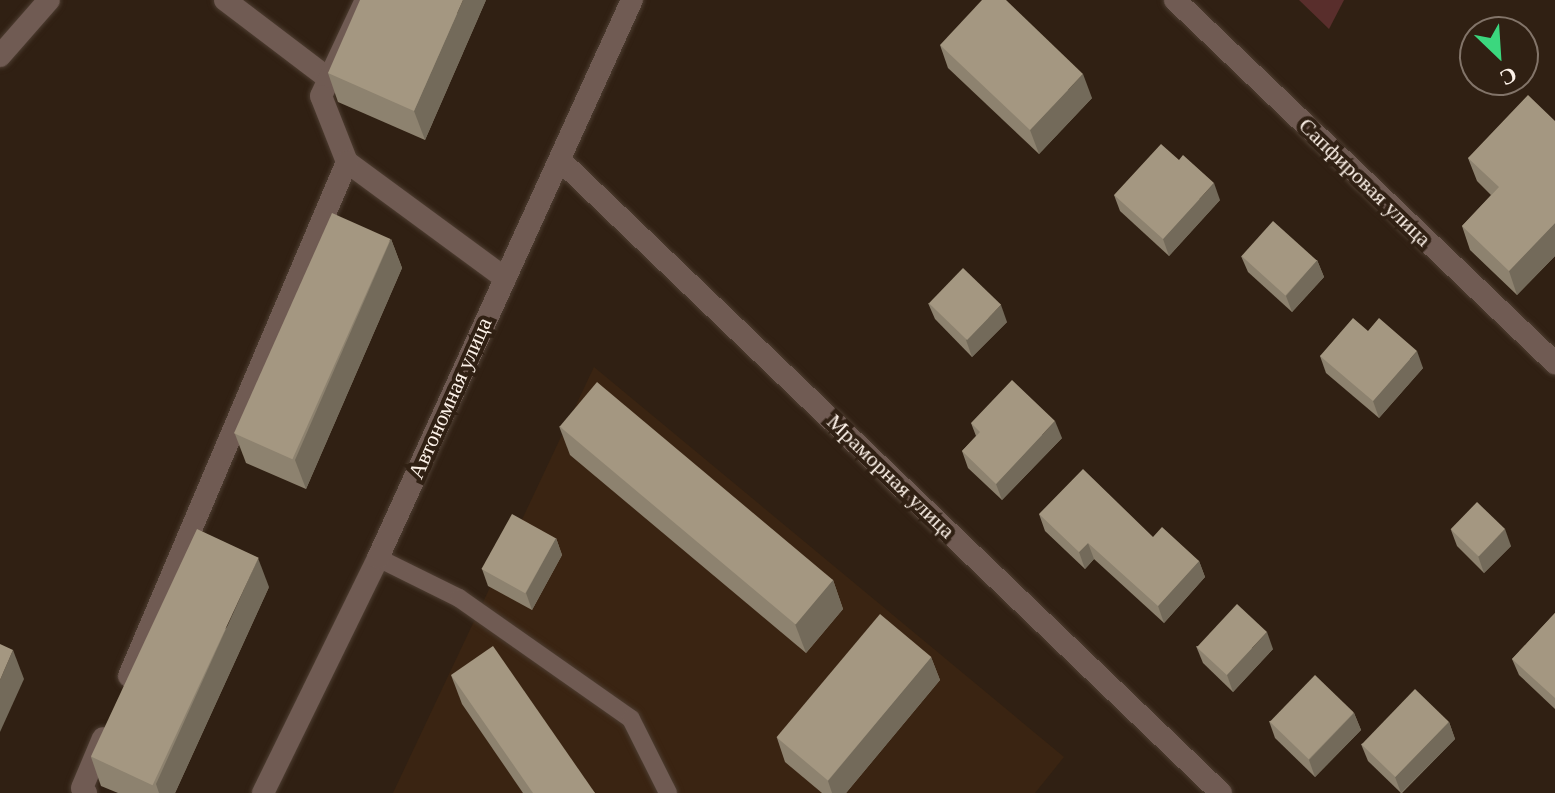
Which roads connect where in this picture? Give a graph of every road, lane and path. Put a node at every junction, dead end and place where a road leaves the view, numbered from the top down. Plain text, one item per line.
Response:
1 (49, 0) edge
2 (225, 0) edge
3 (366, 0) edge
4 (632, 0) edge
5 (1175, 0) edge
6 (0, 56) edge
7 (329, 79) junction
8 (560, 160) junction
9 (347, 162) junction
10 (505, 278) junction
11 (1555, 363) edge
12 (378, 558) junction
13 (86, 793) edge
14 (263, 793) edge
15 (668, 793) edge
16 (1221, 793) edge

1 - 6 street
2 - 7 street
3 - 7 street
4 - 8 street, Автономная улица
5 - 11 street, Сапфировая улица
7 - 9 street
8 - 10 street, Автономная улица
8 - 16 street, Мраморная улица
9 - 10 street
9 - 13 street
10 - 12 street, Автономная улица
12 - 14 street, Автономная улица
12 - 15 lane

